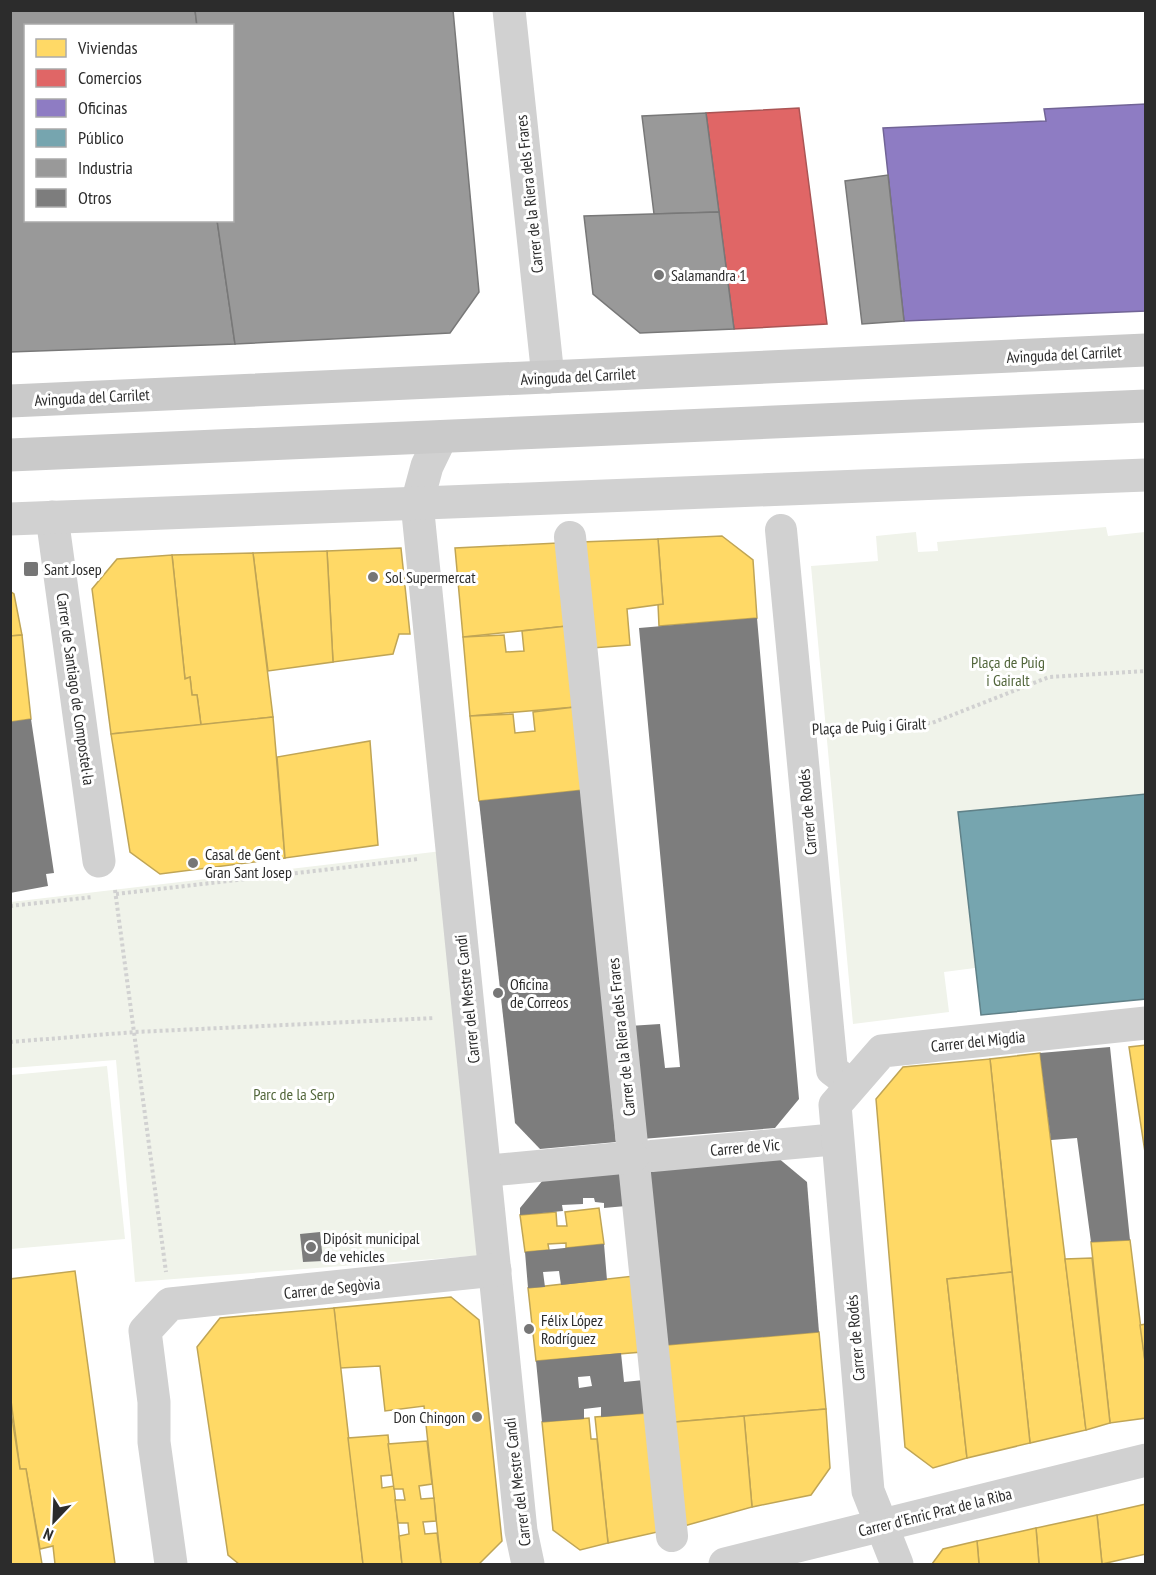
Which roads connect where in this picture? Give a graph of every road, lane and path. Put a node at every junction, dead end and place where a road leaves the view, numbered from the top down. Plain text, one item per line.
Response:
1 (509, 10) edge
2 (1146, 351) edge
3 (548, 377) junction
4 (10, 401) edge
5 (1146, 406) edge
6 (441, 437) junction
7 (10, 455) edge
8 (1146, 475) edge
9 (417, 503) junction
10 (52, 517) junction
11 (10, 519) edge
12 (781, 530) dead end
13 (570, 537) dead end
14 (1146, 671) edge
15 (800, 729) junction
16 (425, 858) dead end
17 (99, 861) dead end
18 (117, 894) junction
19 (106, 895) dead end
20 (94, 896) dead end
21 (10, 906) edge
22 (441, 1017) dead end
23 (1146, 1023) edge
24 (135, 1032) junction
25 (10, 1042) edge
26 (844, 1095) junction
27 (838, 1139) junction
28 (646, 1156) junction
29 (485, 1171) junction
30 (495, 1270) junction
31 (168, 1292) junction
32 (1146, 1460) edge
33 (882, 1525) junction
34 (672, 1536) dead end
35 (171, 1564) edge
36 (528, 1564) edge
37 (725, 1564) edge
38 (897, 1564) edge

1 - 3 street, Carrer de la Riera dels Frares
2 - 3 main road, Avinguda del Carrilet
3 - 4 main road, Avinguda del Carrilet
5 - 6 main road
6 - 7 main road
6 - 9 street, Carrer del Mestre Candi
8 - 9 street
9 - 10 street
9 - 29 street, Carrer del Mestre Candi
10 - 11 street
10 - 17 street, Carrer de Santiago de Compostel·la
12 - 15 street, Carrer de Rodés
13 - 28 street, Carrer de la Riera dels Frares
14 - 15 path, Plaça de Puig i Giralt
15 - 26 street, Carrer de Rodés
16 - 18 path
18 - 19 path
18 - 24 path
20 - 21 path
22 - 24 path
23 - 26 street, Carrer del Migdia
24 - 25 path
24 - 31 path
26 - 27 street, Carrer de Rodés
27 - 28 street, Carrer de Vic
27 - 33 street, Carrer de Rodés
28 - 29 street, Carrer de Vic
28 - 34 street, Carrer de la Riera dels Frares
29 - 30 street, Carrer del Mestre Candi
30 - 31 street, Carrer de Segòvia
30 - 36 street, Carrer del Mestre Candi
31 - 35 street
32 - 33 street, Carrer d'Enric Prat de la Riba
33 - 37 street, Carrer d'Enric Prat de la Riba
33 - 38 street, Carrer de Rodés

